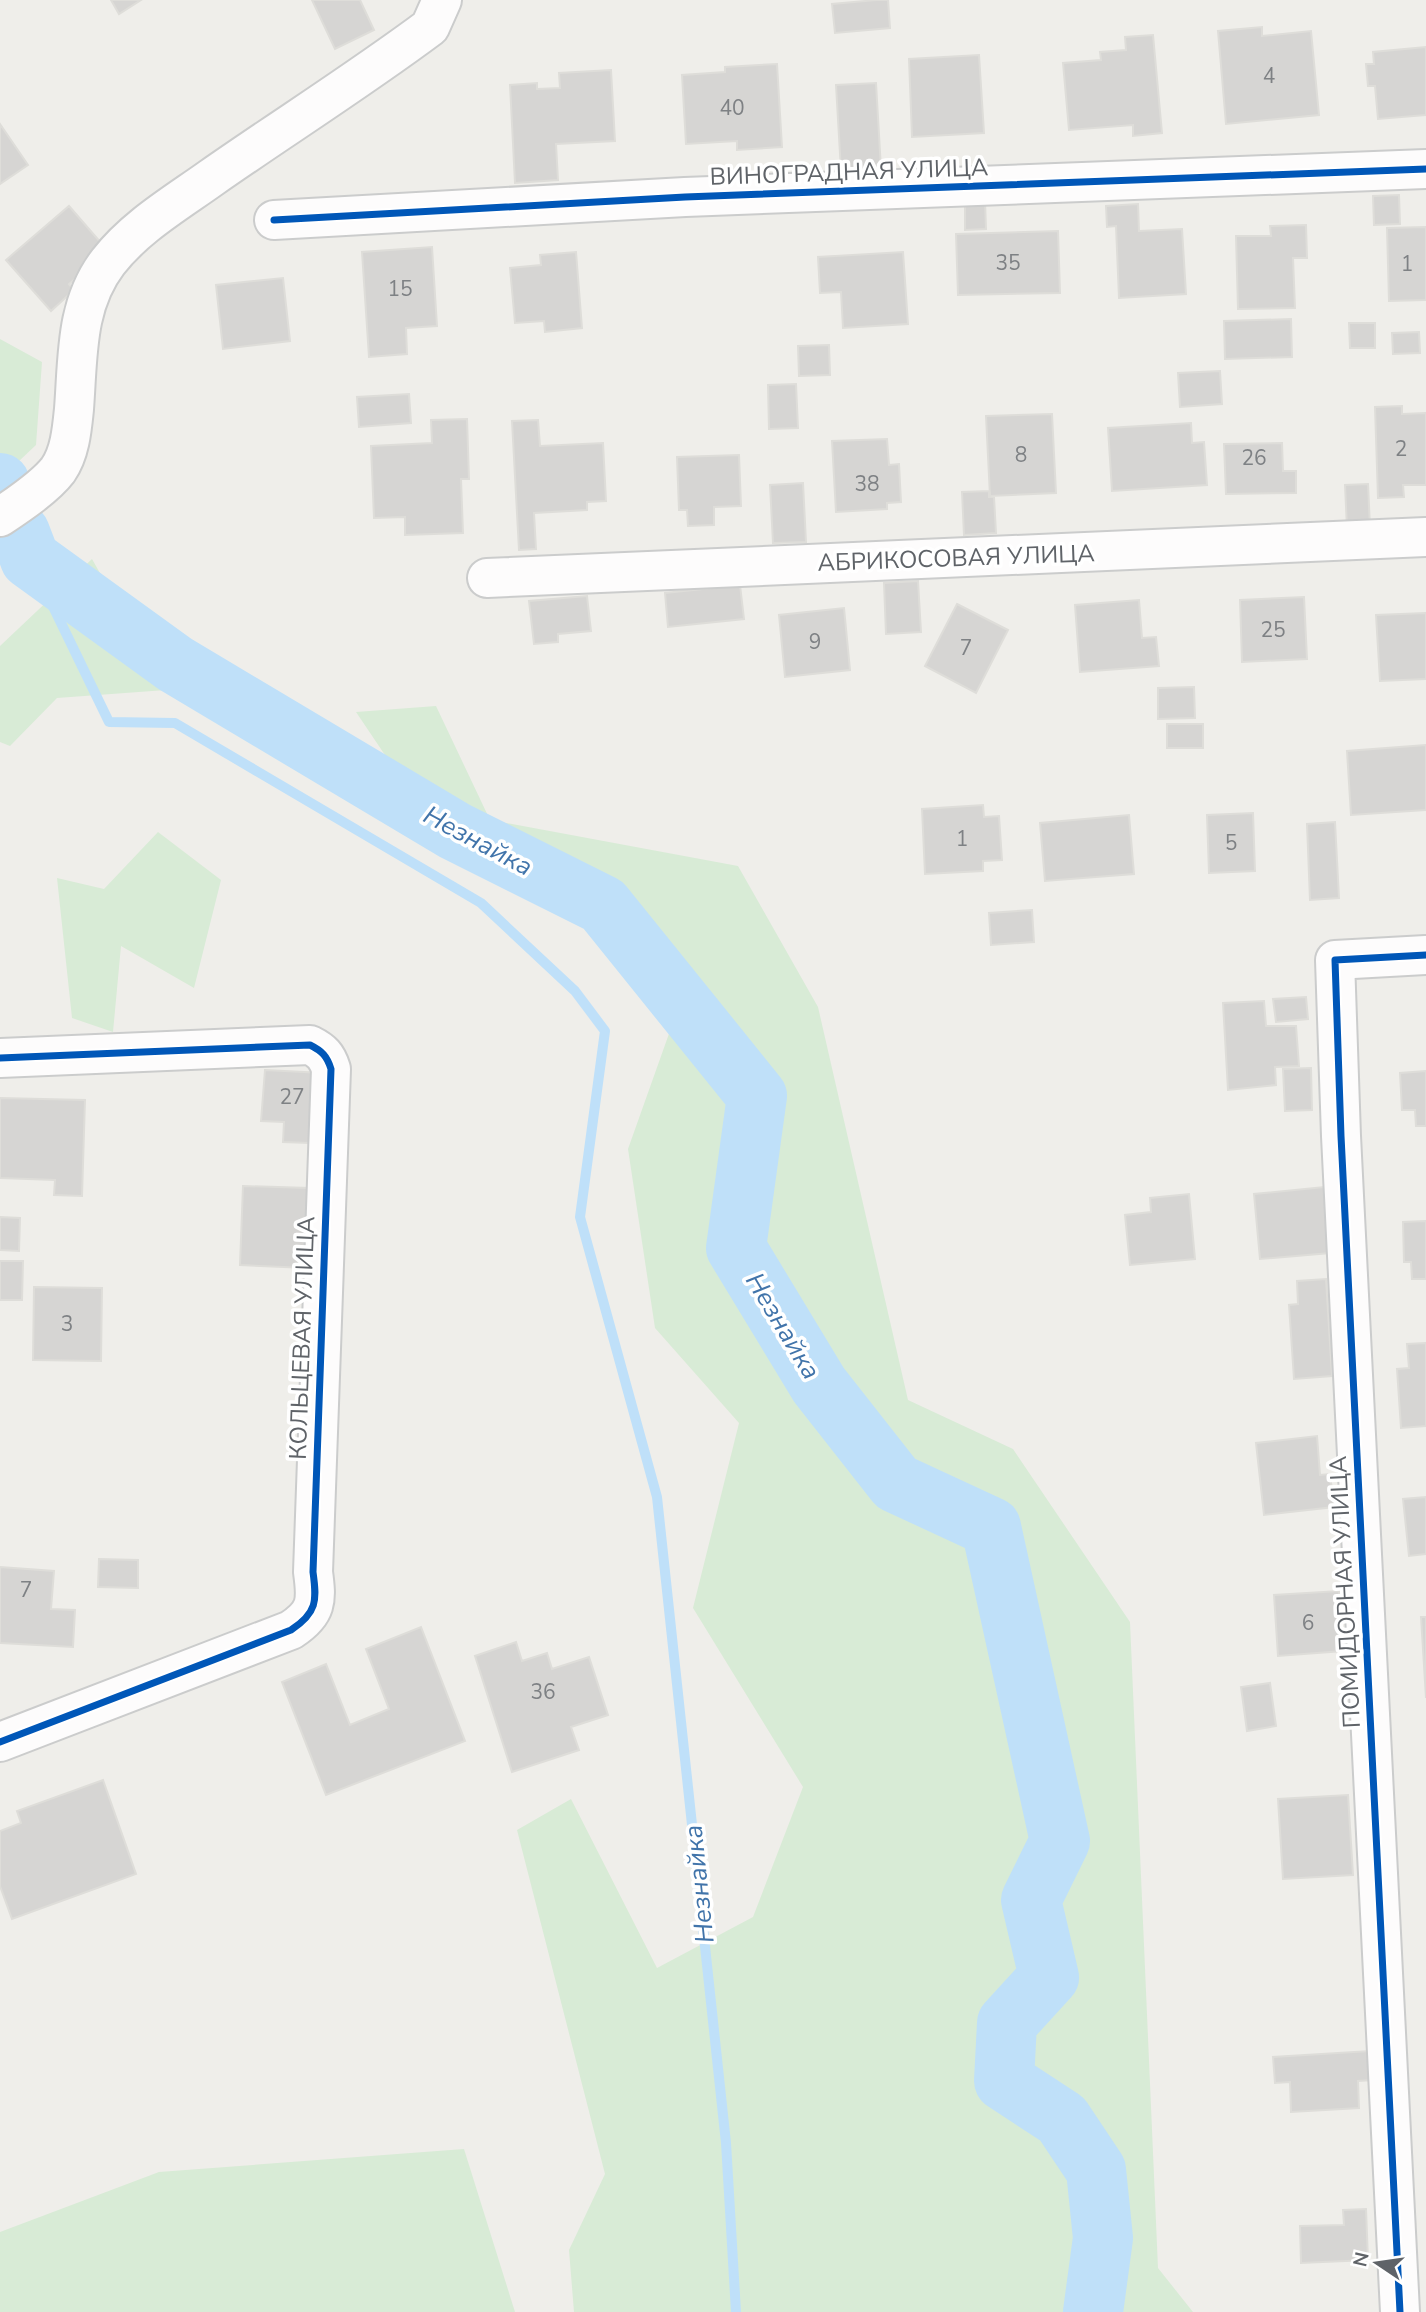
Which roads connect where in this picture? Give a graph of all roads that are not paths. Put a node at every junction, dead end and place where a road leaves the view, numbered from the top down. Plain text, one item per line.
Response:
1 (442, 0) edge
2 (1426, 169) edge
3 (274, 220) dead end
4 (0, 517) edge
5 (1426, 537) edge
6 (487, 578) dead end
7 (1426, 955) edge
8 (0, 1058) edge
9 (0, 1742) edge
10 (1400, 2312) edge

1 - 4 street
2 - 3 street, ВИНОГРАДНАЯ УЛИЦА
5 - 6 street, АБРИКОСОВАЯ УЛИЦА
7 - 10 street, ПОМИДОРНАЯ УЛИЦА
8 - 9 street, КОЛЬЦЕВАЯ УЛИЦА

